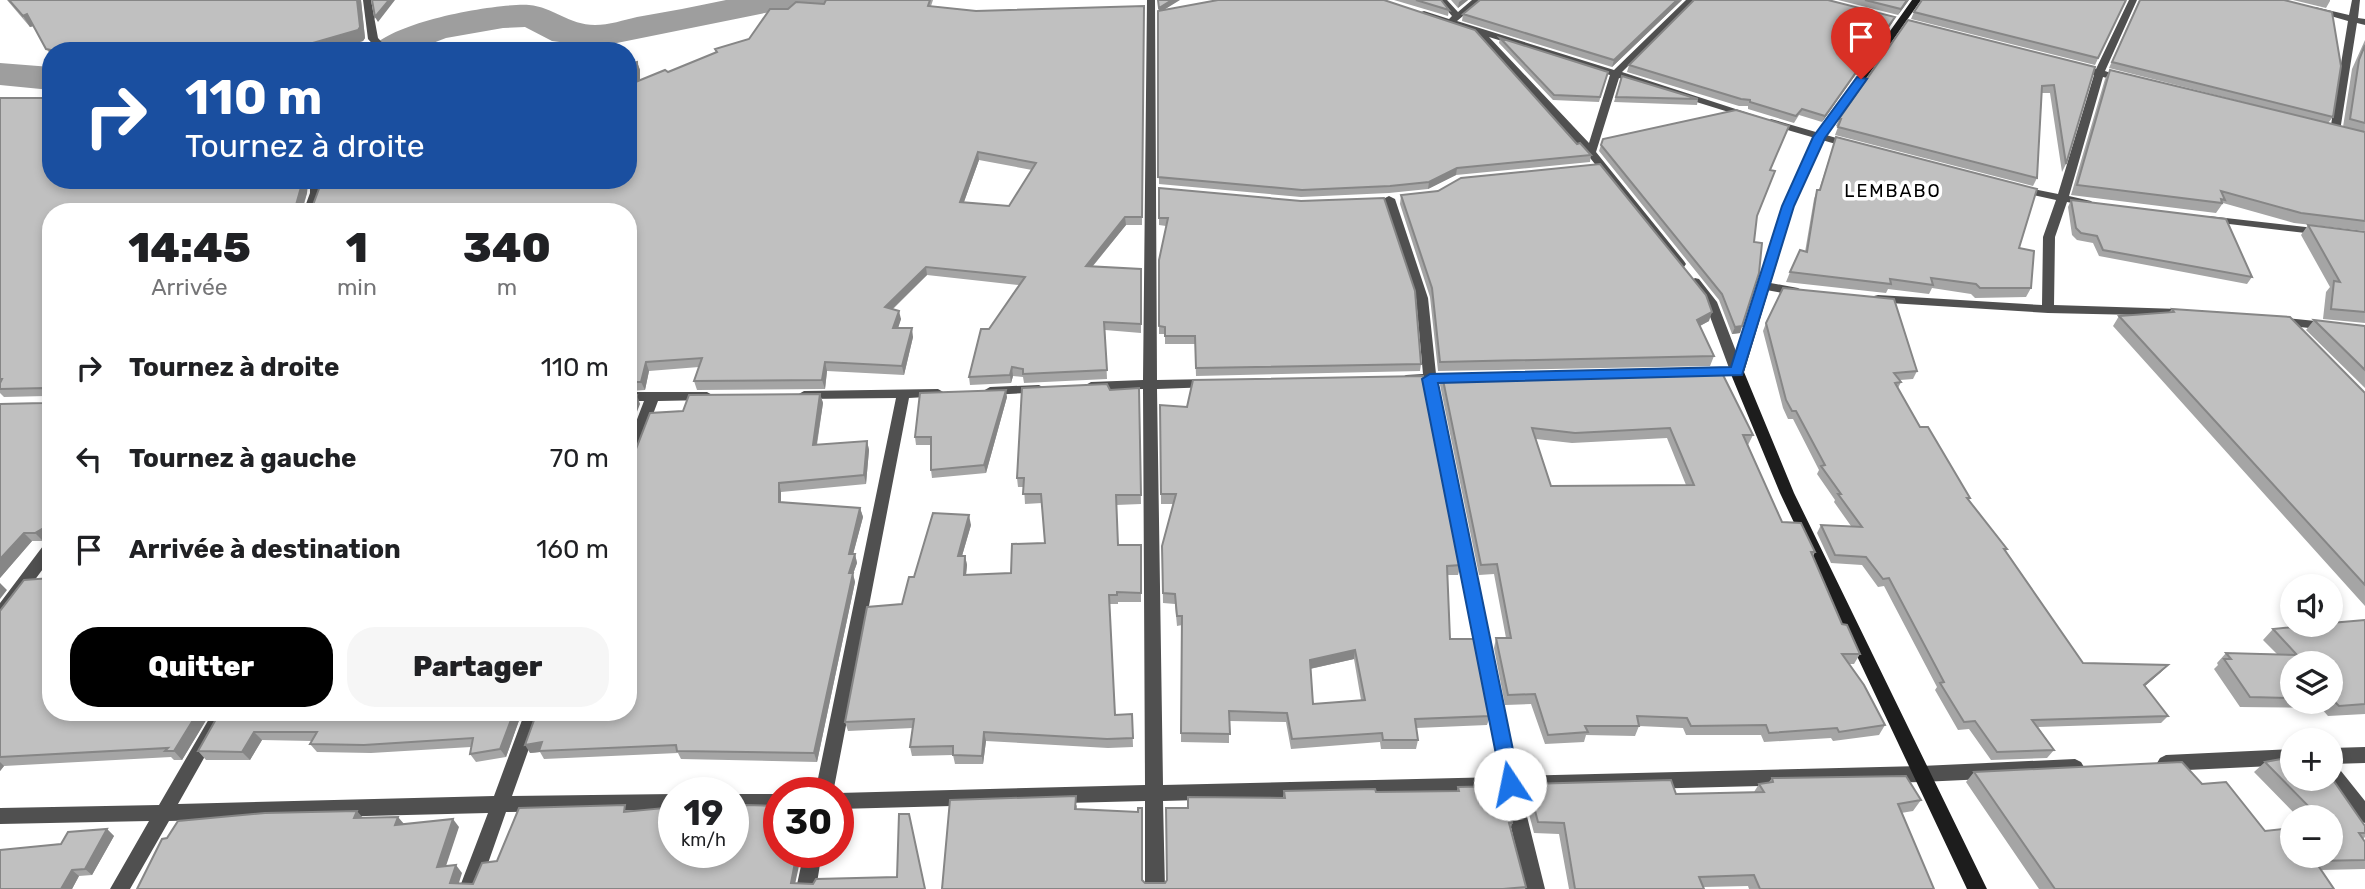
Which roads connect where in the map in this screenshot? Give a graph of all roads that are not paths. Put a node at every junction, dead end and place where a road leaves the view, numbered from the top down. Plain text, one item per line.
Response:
1 (366, 0) edge
2 (1152, 0) edge
3 (1442, 0) edge
4 (1478, 0) edge
5 (1691, 0) edge
6 (1917, 0) edge
7 (2133, 0) edge
8 (2356, 0) edge
9 (2306, 8) edge
10 (1413, 11) edge
11 (1454, 19) junction
12 (2359, 20) edge
13 (1477, 30) junction
14 (376, 42) edge
15 (2060, 63) edge
16 (1616, 73) junction
17 (2099, 73) junction
18 (2139, 83) edge
19 (2323, 128) edge
20 (1819, 137) junction
21 (1860, 148) edge
22 (1591, 152) junction
23 (1602, 166) junction
24 (1589, 167) edge
25 (2008, 186) edge
26 (1389, 199) dead end
27 (2062, 200) junction
28 (2104, 205) edge
29 (2201, 218) edge
30 (2340, 234) edge
31 (1765, 286) junction
32 (1806, 293) edge
33 (1860, 298) edge
34 (2048, 309) junction
35 (2187, 314) edge
36 (2263, 320) edge
37 (2287, 322) junction
38 (2365, 330) edge
39 (2307, 342) edge
40 (1737, 372) junction
41 (1695, 373) edge
42 (1472, 378) edge
43 (1388, 379) edge
44 (1430, 379) junction
45 (1220, 383) edge
46 (1150, 384) junction
47 (1081, 387) edge
48 (1054, 388) edge
49 (792, 395) edge
50 (903, 395) junction
51 (653, 396) junction
52 (722, 396) edge
53 (637, 397) edge
54 (637, 438) edge
55 (42, 558) edge
56 (0, 615) edge
57 (217, 721) edge
58 (531, 721) edge
59 (2365, 755) edge
60 (2343, 756) edge
61 (2280, 758) edge
62 (2141, 764) edge
63 (2086, 767) edge
64 (1921, 774) junction
65 (827, 777) edge
66 (1510, 784) junction
67 (2343, 787) edge
68 (1154, 793) junction
69 (854, 801) edge
70 (658, 802) edge
71 (501, 803) junction
72 (163, 814) junction
73 (0, 816) edge
74 (2365, 816) edge
75 (810, 868) edge
76 (120, 889) edge
77 (469, 889) edge
78 (806, 889) edge
79 (1155, 889) edge
80 (1535, 889) edge
81 (1977, 889) edge

1 - 14 street
2 - 46 street
3 - 11 street
4 - 11 street
5 - 16 street
6 - 20 street
7 - 17 street
8 - 12 street
9 - 12 street
10 - 11 street
11 - 13 street
12 - 19 street
13 - 16 street
13 - 22 street
15 - 17 street
16 - 20 street
16 - 22 street
17 - 18 street
17 - 27 street
20 - 21 street
20 - 31 street
22 - 23 street
23 - 24 street
23 - 40 street
25 - 27 street
26 - 44 street
27 - 28 street
27 - 34 street
29 - 30 street
31 - 32 street
31 - 40 street
33 - 34 street
34 - 35 street
36 - 37 street
37 - 38 street
37 - 39 street
40 - 41 street
40 - 64 street
42 - 44 street
43 - 44 street
44 - 66 street
45 - 46 street
46 - 47 street
46 - 68 street
48 - 50 street
49 - 50 street
50 - 65 street
51 - 52 street
51 - 53 street
51 - 54 street
55 - 56 street
57 - 72 street
58 - 71 street
59 - 60 street
61 - 62 street
63 - 64 street
64 - 66 street
64 - 81 street
66 - 68 street
66 - 80 street
67 - 74 street
68 - 69 street
68 - 79 street
70 - 71 street
71 - 72 street
71 - 77 street
72 - 73 street
72 - 76 street
75 - 78 street

